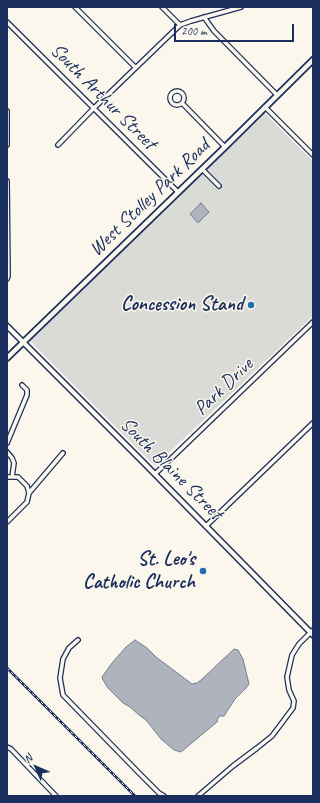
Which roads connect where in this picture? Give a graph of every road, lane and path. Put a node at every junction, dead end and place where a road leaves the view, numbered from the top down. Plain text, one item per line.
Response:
1 (75, 7) edge
2 (162, 7) edge
3 (241, 7) edge
4 (204, 17) junction
5 (7, 22) edge
6 (180, 25) junction
7 (313, 60) edge
8 (135, 67) junction
9 (277, 95) junction
10 (182, 103) dead end
11 (265, 107) junction
12 (93, 109) junction
13 (7, 111) edge
14 (7, 145) edge
15 (58, 145) dead end
16 (225, 147) junction
17 (313, 155) edge
18 (202, 169) junction
19 (7, 181) edge
20 (219, 186) dead end
21 (178, 192) junction
22 (7, 225) edge
23 (7, 279) edge
24 (313, 322) edge
25 (7, 326) edge
26 (23, 342) junction
27 (7, 358) edge
28 (22, 385) dead end
29 (313, 423) edge
30 (7, 442) edge
31 (7, 452) edge
32 (63, 453) dead end
33 (155, 474) junction
34 (7, 477) edge
35 (12, 477) junction
36 (29, 493) junction
37 (7, 522) edge
38 (206, 526) junction
39 (312, 632) edge
40 (78, 640) dead end
41 (7, 747) edge
42 (56, 796) edge
43 (164, 796) edge
44 (198, 796) edge

1 - 8 street
2 - 6 street
3 - 4 street
4 - 6 street
4 - 9 street
5 - 12 street, South Arthur Street
6 - 8 street
7 - 9 main road, West Stolley Park Road
8 - 12 street
9 - 11 main road, West Stolley Park Road
10 - 16 street
11 - 16 main road, West Stolley Park Road
11 - 17 street
12 - 15 street
12 - 21 street, South Arthur Street
13 - 14 street
16 - 18 main road, West Stolley Park Road
18 - 20 street
18 - 21 main road, West Stolley Park Road
19 - 22 street
21 - 26 main road, West Stolley Park Road
22 - 23 street
24 - 33 street, Park Drive
25 - 26 street, South Blaine Street
26 - 27 main road, West Stolley Park Road
26 - 33 street, South Blaine Street
28 - 30 street
29 - 38 street
31 - 35 street
32 - 36 street
33 - 38 street, South Blaine Street
34 - 35 street
35 - 36 street
36 - 37 street
38 - 39 street, South Blaine Street
39 - 44 street
40 - 43 street
41 - 42 street

